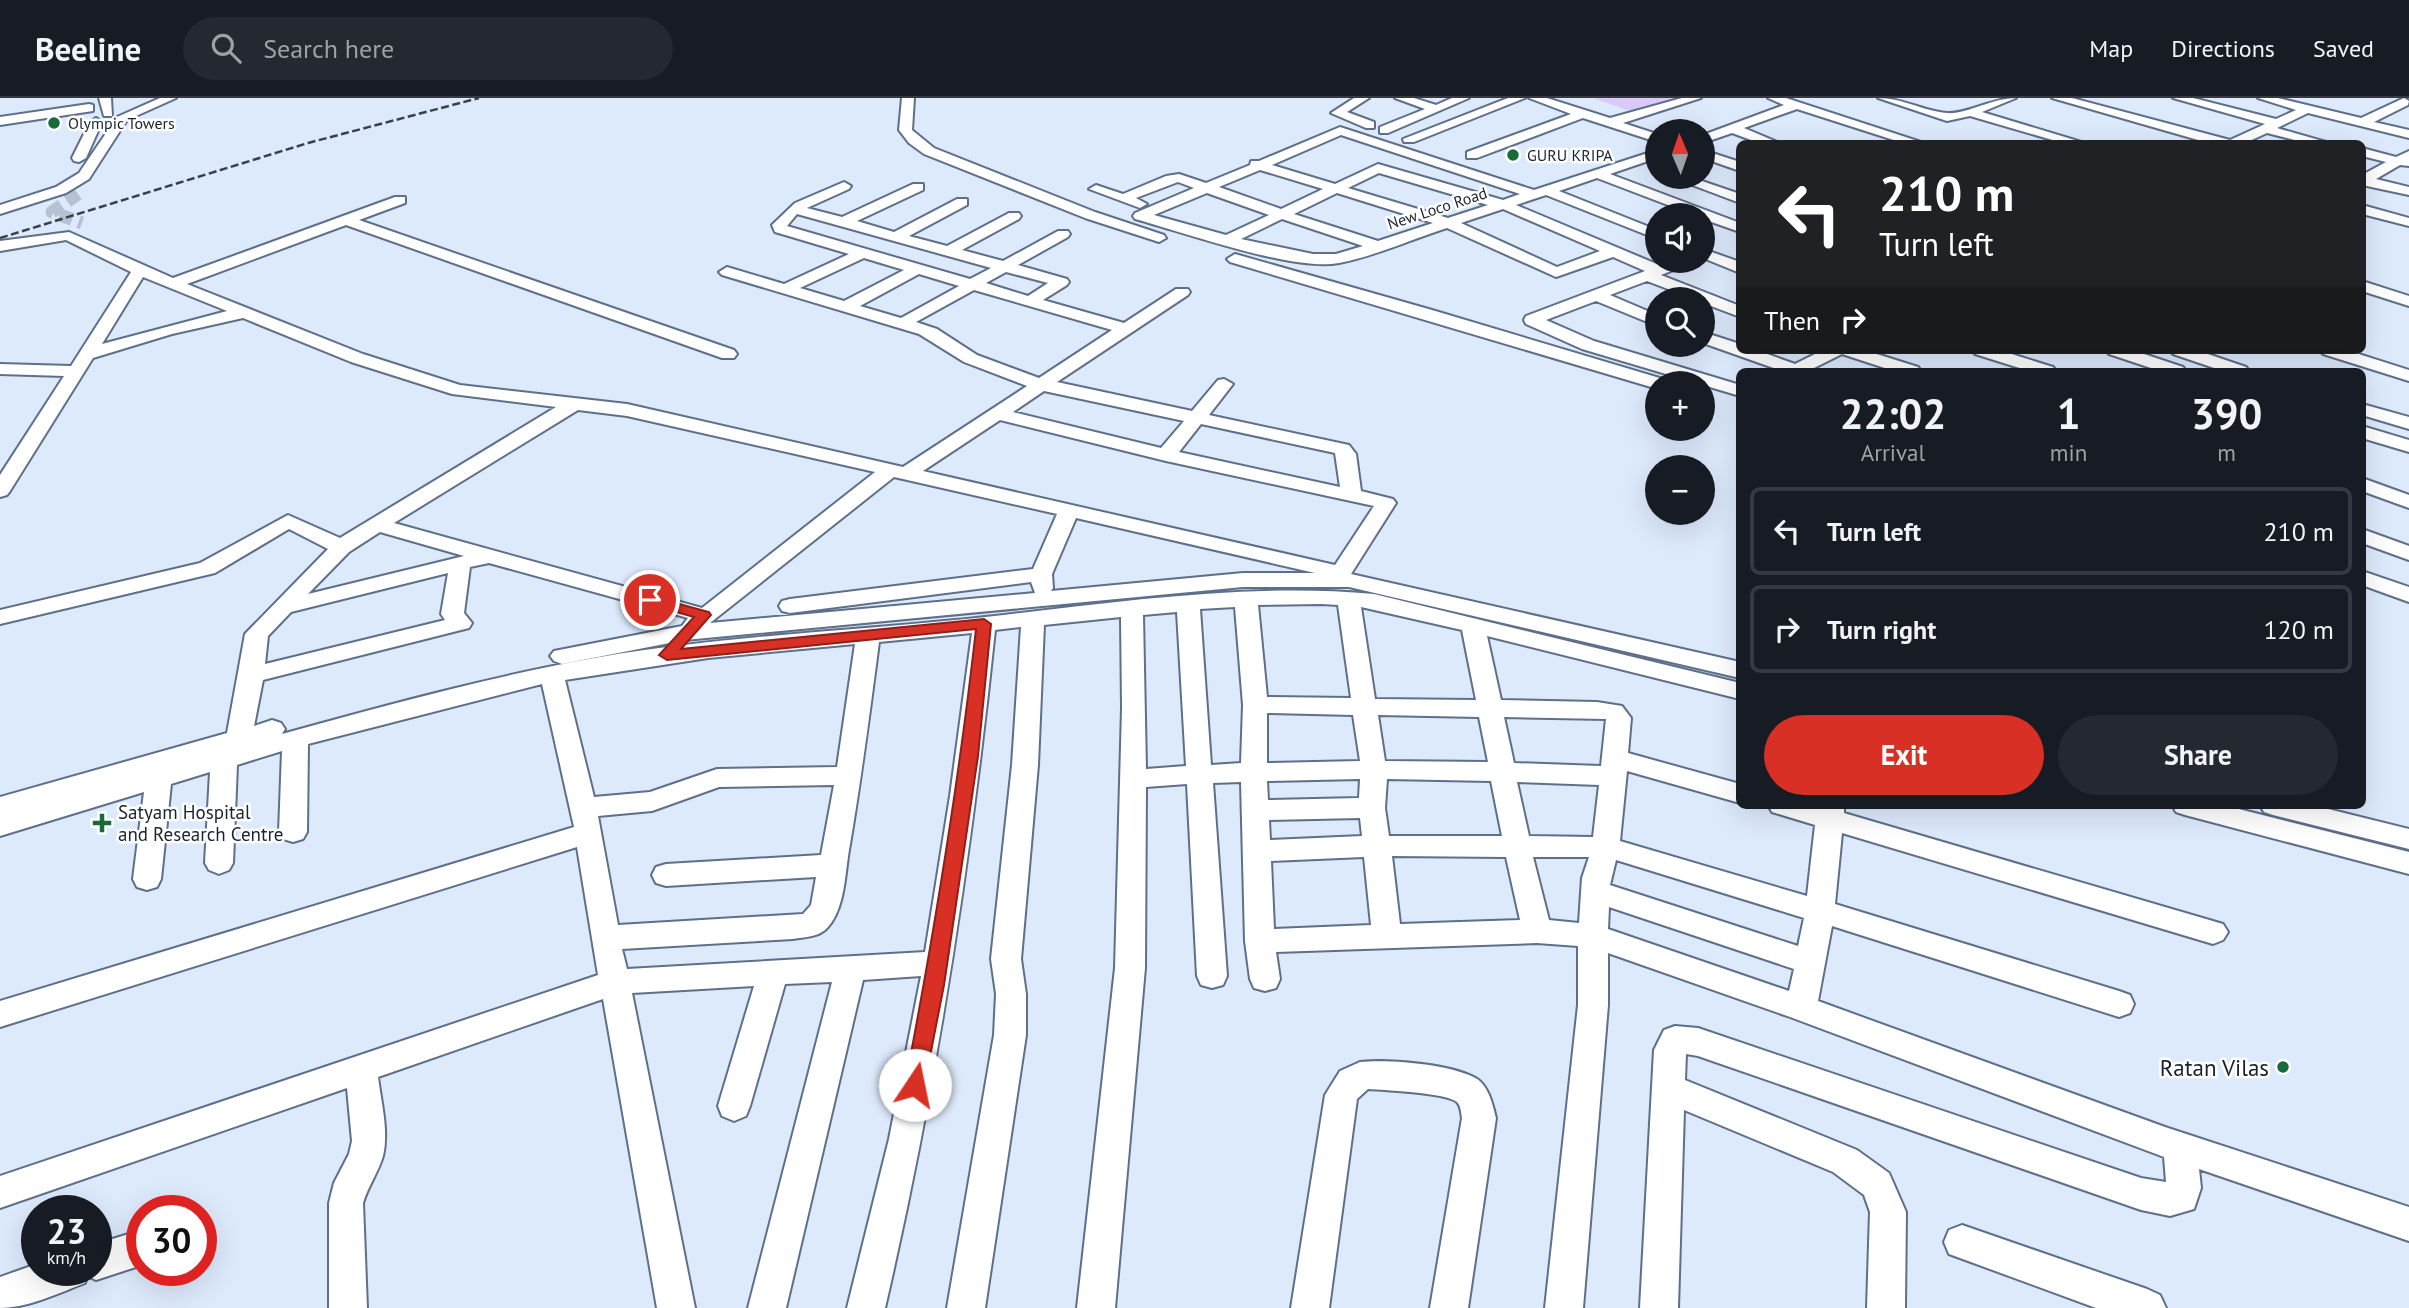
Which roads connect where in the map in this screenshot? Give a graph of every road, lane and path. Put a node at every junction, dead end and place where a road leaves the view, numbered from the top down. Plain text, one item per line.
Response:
1 (105, 98) edge
2 (153, 98) edge
3 (170, 98) edge
4 (908, 98) edge
5 (1363, 98) edge
6 (1401, 98) edge
7 (1463, 98) edge
8 (1519, 98) edge
9 (1695, 98) edge
10 (1760, 98) edge
11 (1884, 98) edge
12 (2010, 98) edge
13 (2059, 98) edge
14 (2098, 98) edge
15 (2264, 98) edge
16 (1546, 99) edge
17 (1788, 102) edge
18 (2172, 102) edge
19 (2404, 102) dead end
20 (2081, 104) junction
21 (2307, 106) edge
22 (1440, 108) junction
23 (92, 112) edge
24 (1970, 112) junction
25 (2234, 112) junction
26 (1585, 113) junction
27 (119, 115) junction
28 (1472, 115) junction
29 (2134, 118) junction
30 (0, 121) edge
31 (1492, 121) dead end
32 (1611, 122) junction
33 (2363, 122) junction
34 (2207, 124) dead end
35 (2267, 127) junction
36 (1733, 129) junction
37 (1384, 130) junction
38 (2188, 133) junction
39 (1645, 134) edge
40 (2409, 134) edge
41 (1715, 135) edge
42 (1409, 139) junction
43 (1765, 140) edge
44 (1895, 140) edge
45 (1908, 140) edge
46 (2068, 140) edge
47 (2215, 140) edge
48 (2239, 140) edge
49 (2313, 140) edge
50 (2366, 153) edge
51 (1472, 155) dead end
52 (1645, 158) edge
53 (1715, 158) edge
54 (2406, 160) edge
55 (1633, 161) junction
56 (1358, 163) dead end
57 (1256, 164) junction
58 (1385, 165) junction
59 (1645, 165) edge
60 (1736, 166) edge
61 (2382, 171) junction
62 (1596, 173) junction
63 (2409, 178) edge
64 (2366, 179) edge
65 (2366, 181) edge
66 (844, 186) dead end
67 (918, 187) dead end
68 (1204, 187) junction
69 (1336, 188) junction
70 (1096, 189) dead end
71 (1712, 189) edge
72 (2409, 191) edge
73 (1546, 192) junction
74 (1124, 198) junction
75 (1736, 198) edge
76 (400, 200) dead end
77 (962, 202) dead end
78 (0, 204) edge
79 (1505, 205) junction
80 (795, 209) junction
81 (1153, 209) junction
82 (0, 210) edge
83 (2366, 210) edge
84 (1281, 215) junction
85 (1014, 216) dead end
86 (346, 220) junction
87 (844, 222) junction
88 (2409, 222) edge
89 (82, 223) dead end
90 (1449, 223) junction
91 (1736, 226) edge
92 (1645, 230) edge
93 (1063, 234) dead end
94 (64, 236) junction
95 (895, 237) junction
96 (1226, 241) junction
97 (1736, 241) edge
98 (1173, 242) dead end
99 (0, 246) edge
100 (1377, 246) junction
101 (1715, 249) edge
102 (949, 251) junction
103 (1612, 252) junction
104 (863, 253) junction
105 (1212, 253) dead end
106 (1715, 258) edge
107 (1736, 266) edge
108 (1006, 267) junction
109 (918, 268) junction
110 (1645, 269) edge
111 (140, 270) junction
112 (727, 272) dead end
113 (1653, 273) joint
114 (2366, 282) edge
115 (174, 283) junction
116 (973, 285) junction
117 (2366, 287) edge
118 (784, 290) junction
119 (1182, 292) dead end
120 (1596, 295) junction
121 (2409, 295) edge
122 (2409, 300) edge
123 (1030, 301) junction
124 (846, 307) junction
125 (1736, 310) edge
126 (247, 312) junction
127 (1645, 316) edge
128 (903, 323) junction
129 (1126, 329) junction
130 (1715, 341) edge
131 (1736, 349) edge
132 (728, 354) dead end
133 (1750, 354) edge
134 (1829, 354) edge
135 (1859, 354) edge
136 (1994, 354) edge
137 (2127, 354) edge
138 (2191, 354) edge
139 (2341, 354) edge
140 (81, 363) junction
141 (1788, 368) edge
142 (1802, 368) edge
143 (1903, 368) edge
144 (2038, 368) edge
145 (2168, 368) edge
146 (2231, 368) edge
147 (0, 369) edge
148 (2409, 376) edge
149 (1645, 379) edge
150 (1039, 383) junction
151 (1224, 384) dead end
152 (1736, 390) edge
153 (1736, 391) edge
154 (1715, 392) edge
155 (574, 404) junction
156 (2366, 410) edge
157 (995, 413) junction
158 (1196, 417) junction
159 (2409, 423) edge
160 (2366, 440) edge
161 (2409, 446) edge
162 (1166, 455) junction
163 (898, 471) junction
164 (2366, 486) edge
165 (0, 491) edge
166 (1351, 495) junction
167 (2409, 502) edge
168 (1069, 511) junction
169 (378, 526) junction
170 (2366, 527) edge
171 (2366, 528) edge
172 (2409, 537) edge
173 (341, 547) junction
174 (2409, 554) edge
175 (489, 556) junction
176 (460, 563) junction
177 (1341, 572) junction
178 (1041, 574) junction
179 (2366, 579) edge
180 (1361, 594) junction
181 (2409, 595) edge
182 (1246, 598) junction
183 (1188, 604) junction
184 (790, 606) dead end
185 (282, 607) junction
186 (1038, 608) junction
187 (1132, 609) junction
188 (704, 615) junction
189 (0, 617) edge
190 (984, 624) junction
191 (1473, 626) junction
192 (685, 633) junction
193 (868, 637) junction
194 (667, 655) junction
195 (1736, 669) edge
196 (552, 674) junction
197 (252, 675) junction
198 (1736, 690) edge
199 (1255, 705) junction
200 (1367, 706) junction
201 (1491, 706) junction
202 (295, 740) junction
203 (232, 749) junction
204 (1615, 768) junction
205 (1374, 769) junction
206 (1254, 771) junction
207 (1504, 771) junction
208 (1199, 774) junction
209 (849, 776) junction
210 (159, 779) junction
211 (1132, 779) junction
212 (1736, 792) edge
213 (0, 807) edge
214 (1373, 808) junction
215 (1809, 809) edge
216 (2200, 809) edge
217 (2289, 809) edge
218 (1256, 810) junction
219 (1830, 812) edge
220 (586, 821) junction
221 (0, 826) edge
222 (293, 832) dead end
223 (2409, 839) edge
224 (1377, 846) junction
225 (1515, 846) junction
226 (1606, 847) junction
227 (1259, 850) junction
228 (219, 863) dead end
229 (2409, 863) edge
230 (833, 865) junction
231 (666, 875) dead end
232 (147, 879) dead end
233 (1595, 891) junction
234 (1820, 911) junction
235 (1537, 931) junction
236 (2213, 932) dead end
237 (1387, 935) junction
238 (1593, 936) junction
239 (605, 938) junction
240 (1260, 941) junction
241 (938, 962) junction
242 (1810, 962) junction
243 (851, 967) junction
244 (773, 972) junction
245 (1212, 976) dead end
246 (1265, 979) dead end
247 (615, 982) junction
248 (2119, 1004) dead end
249 (1801, 1008) junction
250 (0, 1014) edge
251 (361, 1070) junction
252 (1668, 1088) junction
253 (734, 1106) dead end
254 (2180, 1147) junction
255 (0, 1192) edge
256 (2409, 1224) edge
257 (1962, 1242) dead end
258 (26, 1286) edge
259 (0, 1295) edge
260 (2113, 1302) edge
261 (348, 1308) edge
262 (676, 1308) edge
263 (767, 1308) edge
264 (866, 1308) edge
265 (966, 1308) edge
266 (1096, 1308) edge
267 (1310, 1308) edge
268 (1450, 1308) edge
269 (1564, 1308) edge
270 (1659, 1308) edge
271 (1886, 1308) edge
272 (2147, 1308) edge

1 - 27 street
2 - 27 street
3 - 27 street
4 - 98 street
5 - 37 street
6 - 22 street
7 - 22 street
8 - 28 street
9 - 32 street
10 - 17 street
11 - 24 street
12 - 24 street
13 - 20 street
14 - 20 street
15 - 21 street
16 - 26 street
17 - 36 street
17 - 44 street
17 - 45 street
18 - 25 street
18 - 29 street
19 - 33 street
20 - 29 street
21 - 33 street
21 - 35 street
22 - 28 street
22 - 37 street
23 - 27 street
23 - 30 street
23 - 78 street
24 - 46 street
25 - 35 street
25 - 35 street
26 - 32 street
26 - 51 street
27 - 82 street
28 - 31 street
28 - 42 street
29 - 38 street
32 - 39 street
33 - 40 street
34 - 38 street
35 - 48 street
35 - 49 street
36 - 41 street
36 - 43 street
37 - 42 street
38 - 47 street
42 - 73 street
50 - 54 street
52 - 55 street, New Loco Road
53 - 60 street
54 - 61 street
55 - 59 street
55 - 62 street, New Loco Road
56 - 58 street
57 - 68 street
57 - 69 street
57 - 73 street
58 - 69 street
58 - 79 street
61 - 63 street
61 - 64 street
62 - 73 street, New Loco Road
62 - 91 street
65 - 72 street
66 - 80 street
67 - 87 street
68 - 74 street
68 - 81 street
68 - 84 street
69 - 84 street
69 - 90 street
70 - 74 street
71 - 75 street
73 - 79 street, New Loco Road
73 - 92 street
74 - 81 street
76 - 86 street
77 - 95 street
79 - 90 street, New Loco Road
79 - 103 street
80 - 87 street
80 - 104 street
81 - 96 street
83 - 88 street
84 - 96 street
84 - 100 street
85 - 102 street
86 - 115 street
86 - 132 street
87 - 95 street
89 - 94 street
90 - 100 street, New Loco Road
90 - 103 street
93 - 108 street
94 - 99 street
94 - 111 street
95 - 102 street
96 - 100 street, New Loco Road
97 - 101 street
102 - 108 street
103 - 110 street
104 - 109 street
104 - 118 street
105 - 149 street
106 - 107 street
108 - 116 street
108 - 123 street
109 - 116 street
109 - 124 street
111 - 115 street
111 - 140 street
112 - 118 street
113 - 120 street
113 - 125 street
114 - 121 street
115 - 126 street
116 - 123 street
116 - 128 street
117 - 122 street
118 - 124 street
119 - 129 street
120 - 127 street
120 - 152 street
123 - 129 street
124 - 128 street
126 - 140 street
126 - 155 street
128 - 150 street
129 - 150 street
130 - 131 street
133 - 141 street
134 - 142 street
135 - 143 street
136 - 144 street
137 - 145 street
138 - 146 street
139 - 148 street
140 - 147 street
140 - 165 street
150 - 157 street
150 - 158 street
151 - 158 street
153 - 154 street
155 - 163 street
155 - 169 street
156 - 159 street
157 - 162 street
157 - 163 street
158 - 162 street
158 - 166 street
160 - 161 street
162 - 166 street
163 - 168 street
163 - 188 street
164 - 167 street
166 - 177 street
168 - 177 street
168 - 178 street
169 - 173 street
169 - 175 street
170 - 172 street
171 - 174 street
173 - 185 street
173 - 189 street
175 - 176 street
175 - 188 street
176 - 185 street
176 - 197 street
177 - 180 street
178 - 184 street
178 - 186 street
179 - 181 street
180 - 182 street
180 - 186 street
180 - 191 street
180 - 195 street
180 - 200 street
182 - 183 street
182 - 199 street
183 - 187 street
183 - 208 street
185 - 197 street
186 - 187 street
186 - 190 street
186 - 192 street
186 - 265 street
187 - 211 street
188 - 192 street
190 - 193 street
190 - 241 street
191 - 198 street
191 - 201 street
192 - 194 street
192 - 203 street
193 - 194 street
193 - 209 street
194 - 196 street
196 - 202 street
196 - 220 street
197 - 203 street
199 - 200 street
199 - 206 street
200 - 201 street
200 - 205 street
201 - 204 street
201 - 207 street
202 - 203 street
202 - 222 street
203 - 210 street
203 - 213 street
203 - 228 street
204 - 207 street
204 - 212 street
204 - 226 street
205 - 206 street
205 - 207 street
205 - 214 street
206 - 208 street
206 - 218 street
207 - 225 street
208 - 211 street
208 - 245 street
209 - 220 street
209 - 230 street
210 - 221 street
210 - 232 street
211 - 266 street
214 - 218 street
214 - 224 street
215 - 219 street
216 - 229 street
217 - 223 street
218 - 227 street
219 - 234 street
219 - 236 street
220 - 239 street
220 - 250 street
224 - 225 street
224 - 227 street
224 - 237 street
225 - 226 street
225 - 235 street
226 - 233 street
226 - 234 street
227 - 240 street
230 - 231 street
230 - 239 street
233 - 238 street
233 - 242 street
234 - 242 street
234 - 248 street
235 - 237 street
235 - 238 street
237 - 240 street
238 - 249 street
238 - 269 street
239 - 247 street
240 - 246 street
241 - 243 street
241 - 264 street
242 - 249 street
243 - 244 street
243 - 263 street
244 - 247 street
244 - 253 street
247 - 251 street
247 - 262 street
249 - 254 street
251 - 255 street
251 - 261 street
252 - 254 street
252 - 270 street
252 - 271 street
254 - 256 street
257 - 260 street
258 - 259 street
260 - 272 street
267 - 268 street

